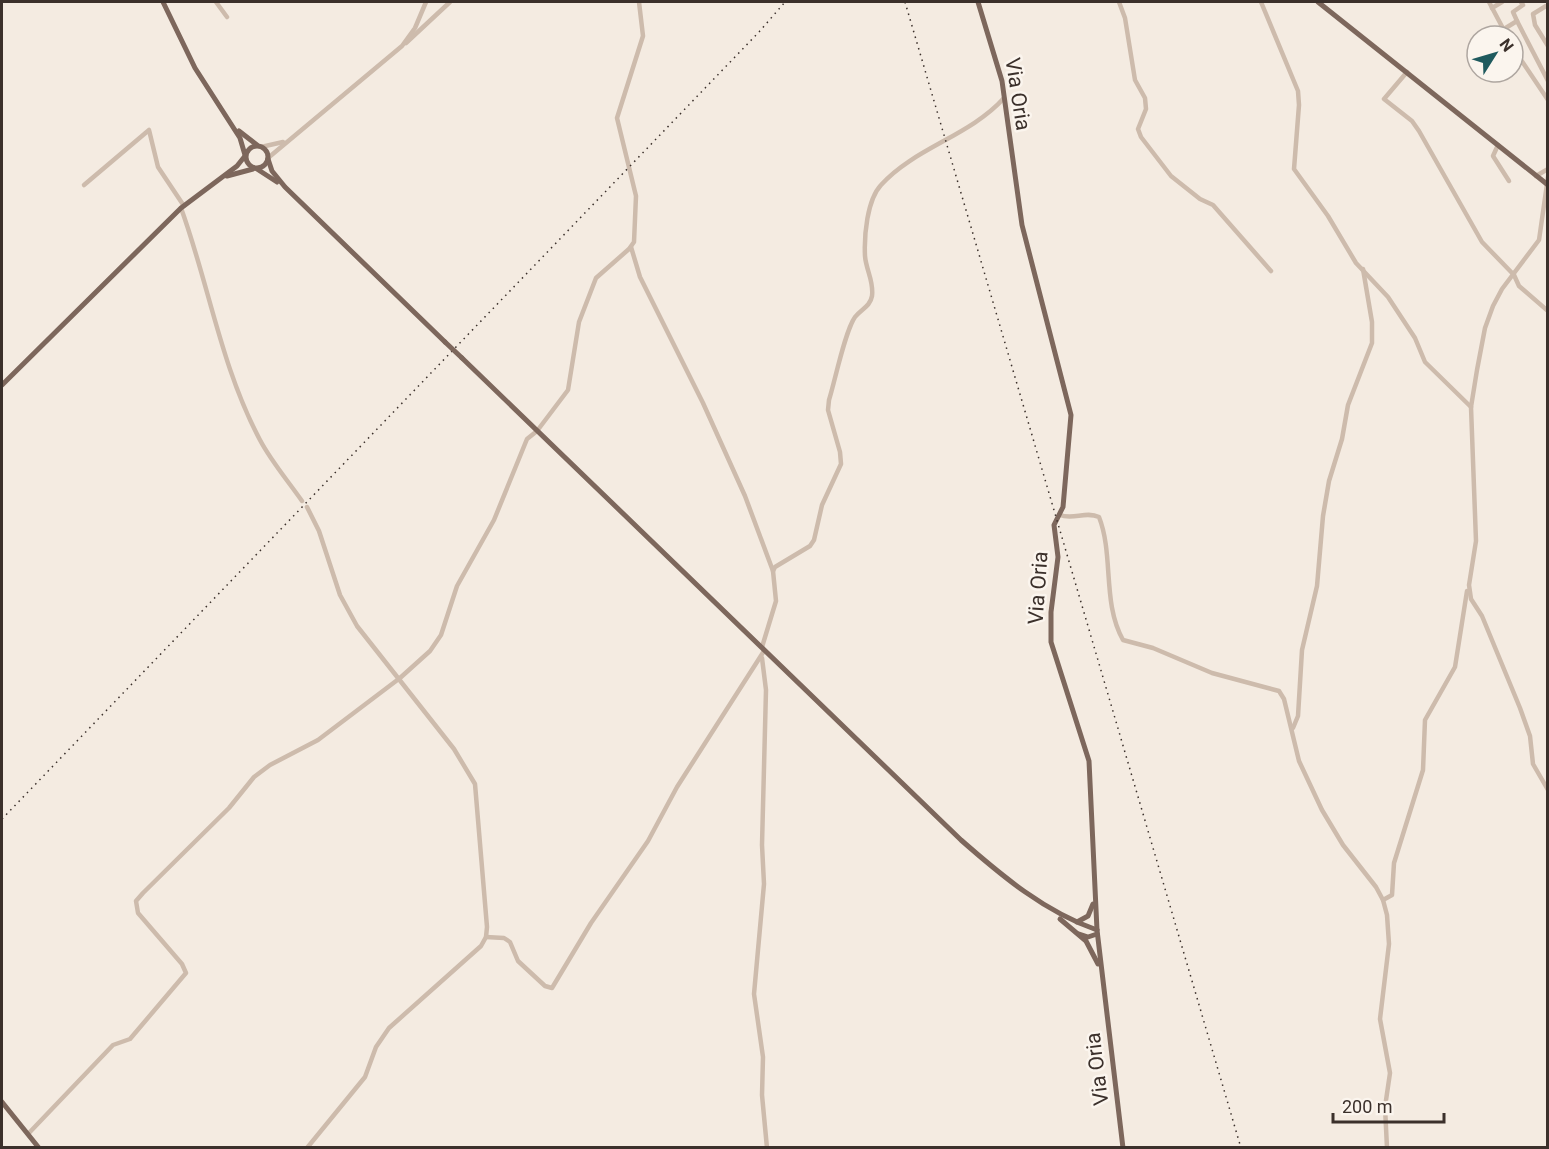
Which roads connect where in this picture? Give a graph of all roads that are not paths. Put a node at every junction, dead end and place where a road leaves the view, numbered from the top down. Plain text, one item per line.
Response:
1 (163, 2) edge
2 (216, 2) edge
3 (426, 2) edge
4 (450, 2) edge
5 (639, 2) edge
6 (978, 2) edge
7 (1119, 2) edge
8 (1261, 2) edge
9 (1318, 2) edge
10 (1489, 2) edge
11 (1502, 2) edge
12 (1521, 2) edge
13 (1546, 5) edge
14 (1492, 8) junction
15 (227, 17) dead end
16 (1517, 21) junction
17 (1501, 24) edge
18 (1513, 24) edge
19 (402, 46) junction
20 (1548, 46) edge
21 (1525, 68) edge
22 (1407, 72) junction
23 (1547, 80) edge
24 (1536, 86) junction
25 (1545, 93) edge
26 (1004, 98) junction
27 (1548, 100) edge
28 (231, 124) junction
29 (288, 140) junction
30 (1498, 145) junction
31 (260, 146) junction
32 (245, 155) junction
33 (268, 159) junction
34 (255, 169) junction
35 (1548, 169) edge
36 (1536, 176) junction
37 (1548, 177) edge
38 (220, 179) junction
39 (1509, 181) dead end
40 (84, 185) dead end
41 (1547, 185) edge
42 (285, 187) junction
43 (182, 207) junction
44 (631, 247) junction
45 (1363, 269) junction
46 (1271, 271) dead end
47 (1514, 275) junction
48 (1548, 311) edge
49 (2, 385) edge
50 (1471, 407) junction
51 (537, 431) junction
52 (302, 501) dead end
53 (307, 507) dead end
54 (1060, 514) junction
55 (773, 571) junction
56 (1468, 585) junction
57 (763, 649) junction
58 (762, 658) junction
59 (400, 678) junction
60 (1293, 728) junction
61 (1548, 790) edge
62 (1021, 889) junction
63 (1095, 896) junction
64 (1383, 900) junction
65 (1068, 921) junction
66 (1097, 932) junction
67 (1078, 933) junction
68 (486, 937) junction
69 (1100, 968) junction
70 (2, 1102) edge
71 (28, 1134) junction
72 (39, 1148) edge
73 (307, 1148) edge
74 (767, 1148) edge
75 (1123, 1148) edge
76 (1387, 1148) edge

1 - 28 main road
2 - 15 street
3 - 19 street
4 - 19 street
5 - 44 street
6 - 26 main road, Via Oria
7 - 46 street
8 - 45 street
9 - 22 main road
10 - 14 street
11 - 14 street
12 - 16 street
13 - 20 street
14 - 17 street
16 - 18 street
16 - 23 street
19 - 29 street
21 - 24 street
22 - 30 main road
22 - 47 street
23 - 24 street
24 - 25 street
25 - 27 street
26 - 54 main road, Via Oria
26 - 55 street
28 - 31 main road
28 - 32 main road
29 - 31 street
29 - 33 street
30 - 36 main road
30 - 39 street
31 - 32 main road
31 - 33 main road
32 - 34 main road
32 - 38 main road
33 - 34 main road
33 - 42 main road
34 - 38 main road
34 - 42 main road
35 - 36 street
36 - 41 main road
37 - 41 street
38 - 43 main road
40 - 43 street
41 - 47 street
42 - 51 main road, bridge
43 - 49 main road
43 - 52 street
44 - 51 street
44 - 55 street
45 - 50 street
45 - 60 street
47 - 48 street
47 - 50 street
50 - 56 street
51 - 57 main road
51 - 59 street
53 - 59 street
54 - 60 street
54 - 63 main road, Via Oria
55 - 57 street
56 - 61 street
56 - 64 street
57 - 58 street
57 - 62 main road
58 - 68 street
58 - 74 street
59 - 68 street
59 - 71 street
60 - 64 street
62 - 65 main road
62 - 67 main road
63 - 65 main road
63 - 66 main road, Via Oria
64 - 76 street
65 - 66 main road
66 - 67 main road
66 - 69 main road, Via Oria
67 - 69 main road
68 - 73 street
69 - 75 main road, Via Oria
70 - 71 main road
71 - 72 main road

